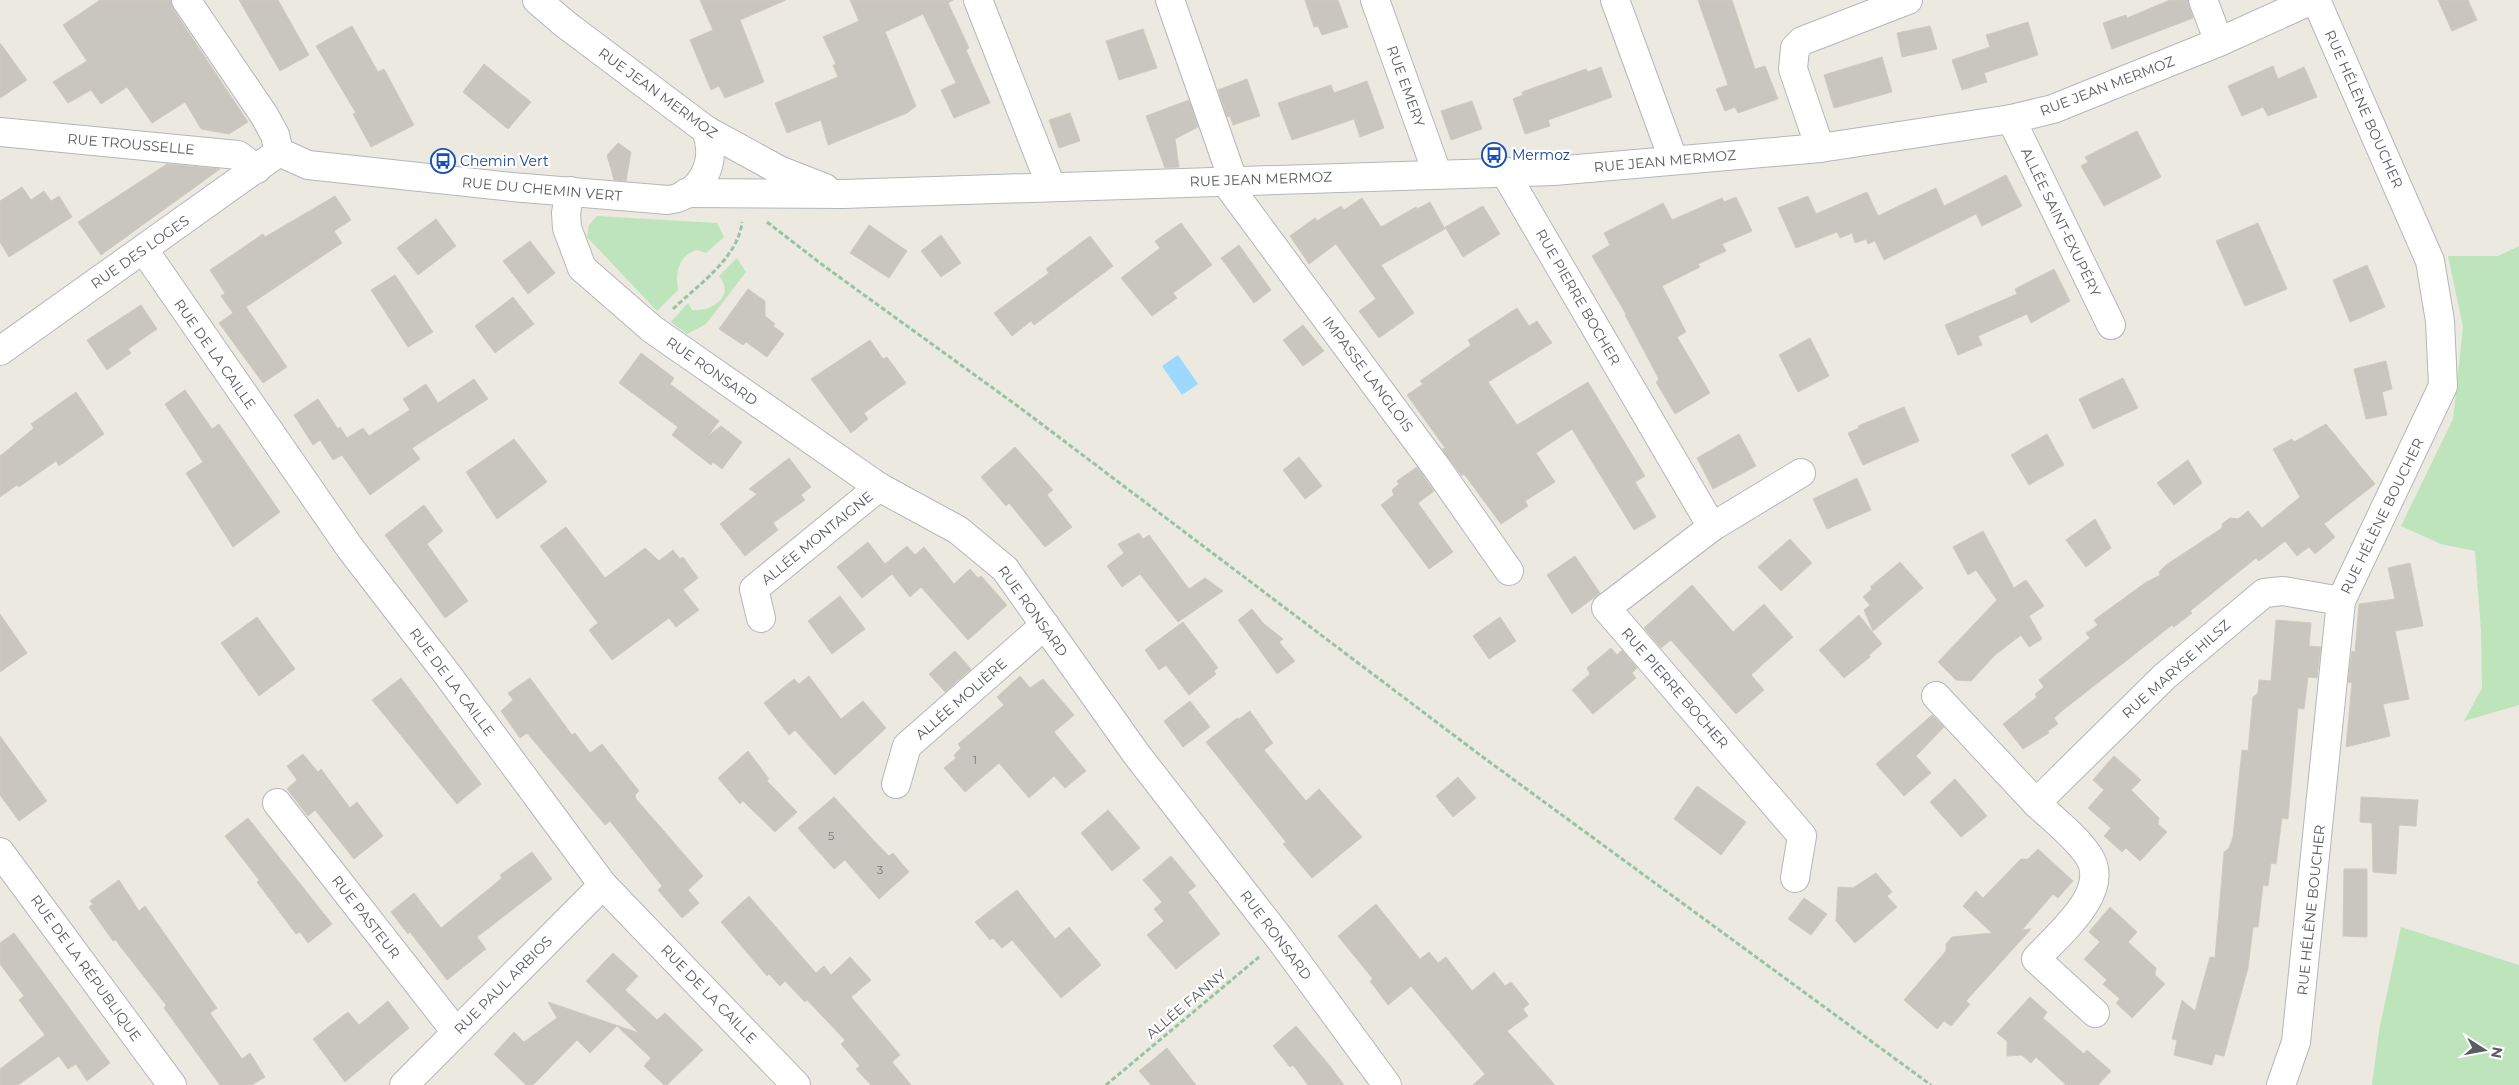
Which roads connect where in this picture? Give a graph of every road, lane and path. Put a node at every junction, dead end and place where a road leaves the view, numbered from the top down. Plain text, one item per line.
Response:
1 (186, 0) edge
2 (537, 0) edge
3 (978, 0) edge
4 (1170, 0) edge
5 (1376, 0) edge
6 (1616, 0) edge
7 (1908, 0) edge
8 (2202, 0) edge
9 (2312, 0) edge
10 (2316, 0) edge
11 (2219, 42) junction
12 (2011, 120) junction
13 (706, 130) junction
14 (0, 132) edge
15 (1820, 148) junction
16 (279, 152) junction
17 (1673, 160) junction
18 (257, 169) junction
19 (1504, 171) junction
20 (1437, 173) junction
21 (1228, 180) junction
22 (1051, 186) junction
23 (570, 191) junction
24 (686, 193) junction
25 (843, 194) junction
26 (734, 195) junction
27 (144, 250) junction
28 (2111, 325) dead end
29 (652, 329) junction
30 (0, 351) edge
31 (1801, 473) dead end
32 (879, 488) junction
33 (1712, 527) junction
34 (1509, 571) dead end
35 (2341, 601) junction
36 (760, 618) dead end
37 (1044, 625) junction
38 (1936, 696) dead end
39 (896, 784) dead end
40 (277, 803) dead end
41 (2036, 803) junction
42 (0, 852) edge
43 (1795, 878) dead end
44 (603, 886) junction
45 (1280, 939) junction
46 (2095, 1013) dead end
47 (456, 1032) junction
48 (172, 1085) edge
49 (404, 1085) edge
50 (796, 1085) edge
51 (1106, 1085) edge
52 (1387, 1085) edge
53 (1931, 1085) edge
54 (2281, 1085) edge

1 - 16 street
2 - 13 street, RUE JEAN MERMOZ
3 - 22 street
4 - 21 street, IMPASSE LANGLOIS
5 - 20 street, RUE EMERY
6 - 17 street
7 - 15 street
8 - 11 street
9 - 11 street, RUE JEAN MERMOZ
10 - 35 street, RUE HÉLÈNE BOUCHER
11 - 12 street, RUE JEAN MERMOZ
12 - 15 street, RUE JEAN MERMOZ
12 - 28 street, ALLÉE SAINT-EXUPÉRY
13 - 24 street
13 - 25 street, RUE JEAN MERMOZ
14 - 18 street, RUE TROUSSELLE
15 - 17 street, RUE JEAN MERMOZ
16 - 18 street, RUE DES LOGES
16 - 23 street, RUE DU CHEMIN VERT
17 - 19 street, RUE JEAN MERMOZ
18 - 27 street, RUE DES LOGES
19 - 20 street, RUE JEAN MERMOZ
19 - 33 street, RUE PIERRE BOCHER
20 - 21 street, RUE JEAN MERMOZ
21 - 22 street, RUE JEAN MERMOZ
21 - 34 street, IMPASSE LANGLOIS
22 - 25 street, RUE JEAN MERMOZ
23 - 24 street, RUE DU CHEMIN VERT
23 - 29 street, RUE RONSARD
24 - 26 street, RUE JEAN MERMOZ
25 - 26 street, RUE JEAN MERMOZ
26 - 29 path
26 - 53 path
27 - 30 street, RUE DES LOGES
27 - 44 street, RUE DE LA CAILLE
29 - 32 street, RUE RONSARD
31 - 33 street, RUE PIERRE BOCHER
32 - 36 street, ALLÉE MONTAIGNE
32 - 37 street, RUE RONSARD
33 - 43 street, RUE PIERRE BOCHER
35 - 41 street, RUE MARYSE HILSZ
35 - 54 street, RUE HÉLÈNE BOUCHER
37 - 39 street, ALLÉE MOLIÈRE
37 - 45 street, RUE RONSARD
38 - 41 street
40 - 47 street, RUE PASTEUR
41 - 46 street
42 - 48 street, RUE DE LA RÉPUBLIQUE
44 - 47 street, RUE PAUL ARBIOS
44 - 50 street, RUE DE LA CAILLE
45 - 51 path, ALLÉE FANNY
45 - 52 street, RUE RONSARD
47 - 49 street, RUE PAUL ARBIOS

